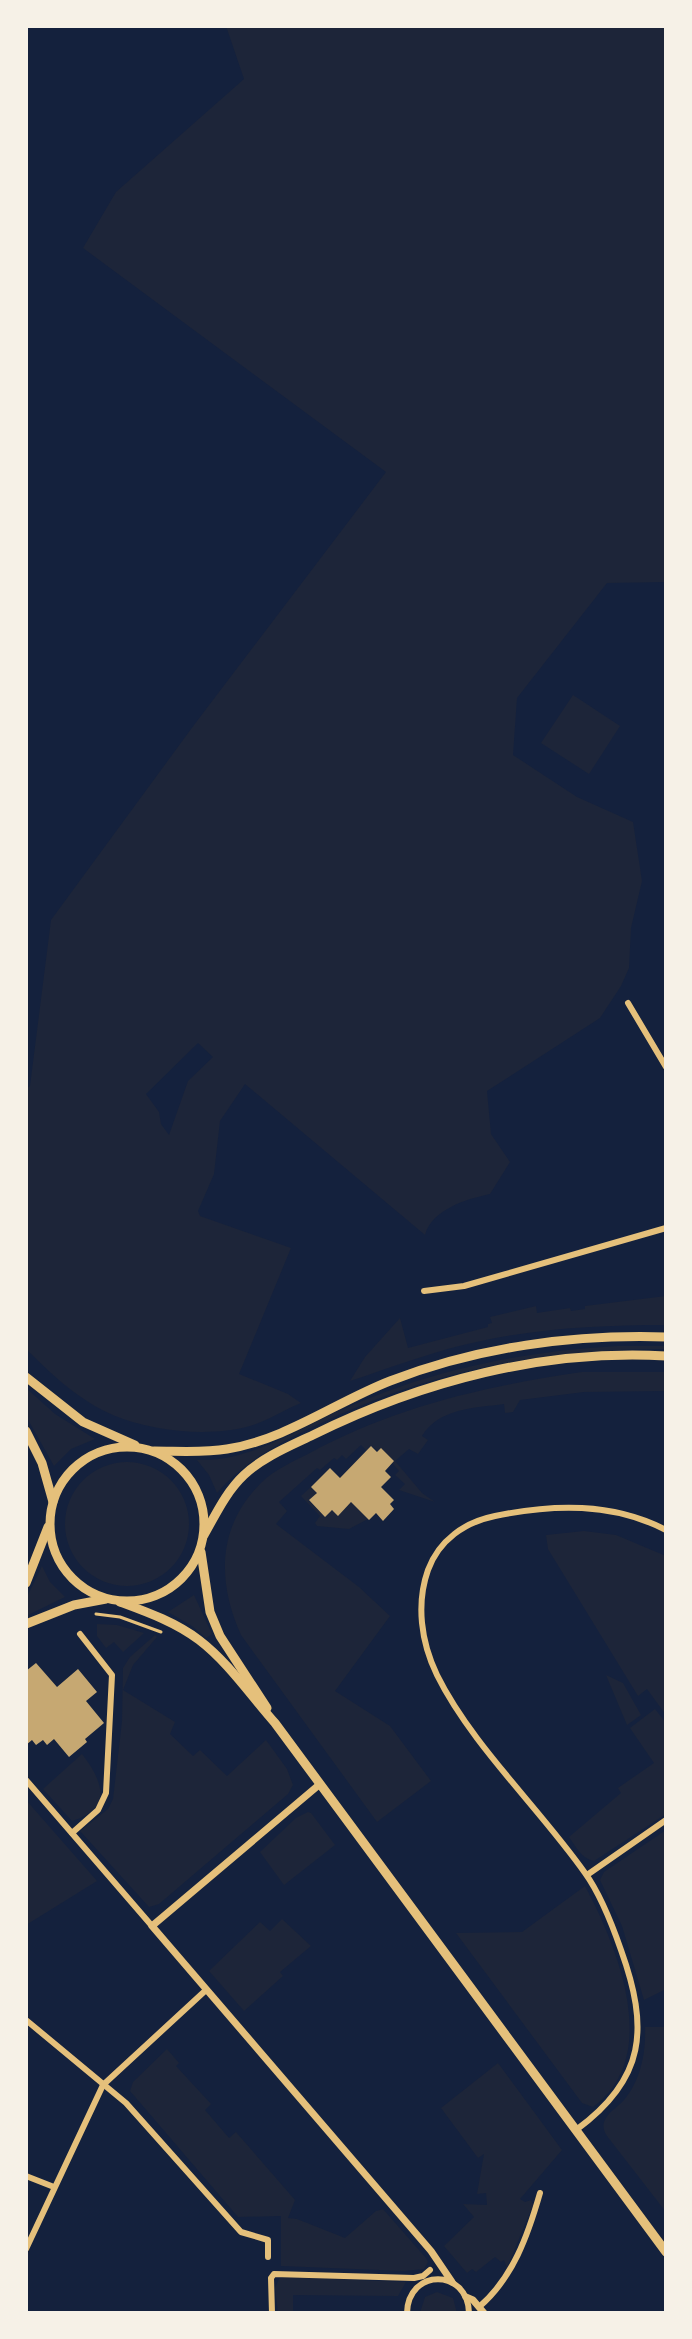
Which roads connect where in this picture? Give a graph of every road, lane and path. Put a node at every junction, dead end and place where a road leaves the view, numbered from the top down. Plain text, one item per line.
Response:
1 (628, 1003) dead end
2 (666, 1067) edge
3 (666, 1228) edge
4 (424, 1291) dead end
5 (666, 1337) edge
6 (666, 1356) edge
7 (26, 1377) edge
8 (26, 1431) edge
9 (142, 1448) junction
10 (154, 1451) junction
11 (53, 1502) junction
12 (49, 1524) junction
13 (666, 1530) edge
14 (204, 1535) junction
15 (201, 1549) junction
16 (26, 1583) edge
17 (108, 1599) junction
18 (120, 1602) junction
19 (85, 1614) dead end
20 (26, 1624) edge
21 (80, 1634) dead end
22 (169, 1636) dead end
23 (275, 1723) junction
24 (26, 1780) edge
25 (320, 1784) junction
26 (666, 1820) edge
27 (72, 1833) junction
28 (587, 1875) junction
29 (152, 1926) junction
30 (206, 1990) junction
31 (26, 2020) edge
32 (103, 2085) junction
33 (576, 2130) junction
34 (26, 2176) edge
35 (54, 2187) junction
36 (540, 2193) dead end
37 (26, 2249) edge
38 (431, 2251) junction
39 (666, 2252) edge
40 (268, 2257) dead end
41 (430, 2270) junction
42 (418, 2277) junction
43 (426, 2282) junction
44 (452, 2282) junction
45 (466, 2297) junction
46 (482, 2310) edge
47 (272, 2313) edge
48 (407, 2313) edge
49 (469, 2313) edge

1 - 2 street
3 - 4 street
5 - 10 main road
6 - 14 main road
7 - 9 main road
8 - 11 main road
9 - 10 main road
9 - 11 main road
10 - 14 main road
11 - 12 main road
12 - 16 main road
12 - 17 main road
13 - 28 street
14 - 15 main road
15 - 18 main road
15 - 23 main road
17 - 18 main road
17 - 20 main road
18 - 23 main road
19 - 22 path
21 - 27 street
23 - 25 main road
24 - 27 street
25 - 29 street
25 - 33 main road
26 - 28 street
27 - 29 street
28 - 33 street
29 - 30 street
30 - 32 street
30 - 38 street
31 - 32 street
32 - 35 street
32 - 40 street
33 - 39 main road
34 - 35 street
35 - 37 street
36 - 46 street
38 - 41 street
38 - 44 street
41 - 42 street
41 - 43 street
42 - 43 street
42 - 47 street
43 - 44 street
43 - 48 street
44 - 45 street
45 - 46 street
45 - 49 street

